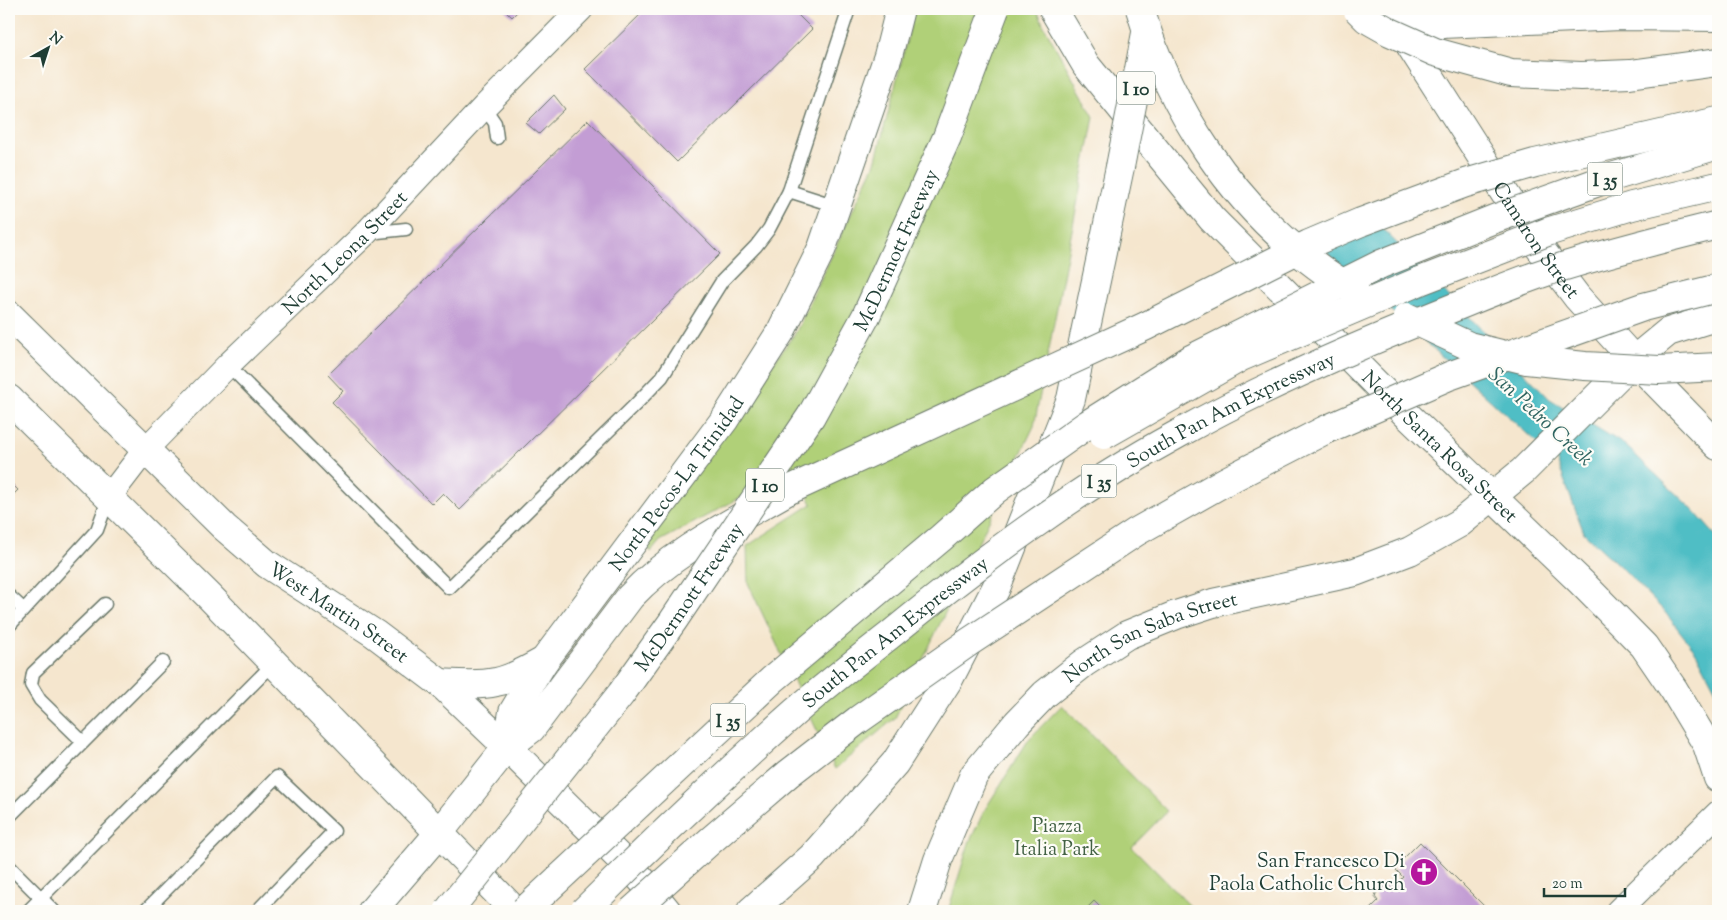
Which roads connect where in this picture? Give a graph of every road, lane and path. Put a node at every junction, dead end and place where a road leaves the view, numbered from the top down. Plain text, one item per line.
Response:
1 (581, 9) edge
2 (849, 9) edge
3 (900, 9) edge
4 (995, 9) edge
5 (1054, 9) edge
6 (1140, 9) edge
7 (1151, 9) edge
8 (1357, 9) edge
9 (1392, 17) edge
10 (1718, 18) edge
11 (1718, 62) edge
12 (484, 107) junction
13 (1718, 121) edge
14 (497, 138) dead end
15 (1718, 144) edge
16 (1718, 186) edge
17 (789, 191) junction
18 (836, 206) junction
19 (1718, 225) edge
20 (406, 229) dead end
21 (366, 233) junction
22 (1718, 288) edge
23 (9, 315) edge
24 (1718, 320) edge
25 (1634, 360) junction
26 (228, 365) junction
27 (1718, 367) edge
28 (9, 399) edge
29 (1718, 446) edge
30 (145, 450) junction
31 (1493, 496) junction
32 (109, 497) junction
33 (941, 538) junction
34 (9, 596) edge
35 (105, 604) dead end
36 (23, 609) junction
37 (9, 626) edge
38 (544, 661) junction
39 (163, 662) dead end
40 (274, 663) junction
41 (440, 683) junction
42 (83, 742) junction
43 (507, 747) junction
44 (1718, 778) edge
45 (1718, 813) edge
46 (9, 816) edge
47 (439, 833) junction
48 (9, 866) edge
49 (41, 898) junction
50 (28, 911) edge
51 (54, 911) edge
52 (145, 911) edge
53 (257, 911) edge
54 (372, 911) edge
55 (448, 911) edge
56 (516, 911) edge
57 (524, 911) edge
58 (584, 911) edge
59 (632, 911) edge
60 (667, 911) edge
61 (752, 911) edge
62 (922, 911) edge
63 (1618, 911) edge

1 - 12 street, North Leona Street
2 - 17 lane
3 - 18 main road, North Pecos-La Trinidad
4 - 55 main road, McDermott Freeway / I 10, bridge
5 - 31 main road, North Santa Rosa Street
6 - 27 main road, bridge
7 - 61 main road, I 10, bridge
8 - 11 main road, bridge
9 - 10 main road
9 - 25 main road, Camaron Street
12 - 14 lane
12 - 21 street, North Leona Street
13 - 43 main road, bridge
15 - 33 main road, South Pan Am Expressway / I 35, bridge
16 - 33 main road, South Pan Am Expressway / I 35, bridge
17 - 18 lane
17 - 26 lane
18 - 38 main road, North Pecos-La Trinidad
19 - 58 main road, South Pan Am Expressway / I 35, bridge
20 - 21 lane
21 - 26 street, North Leona Street
22 - 59 main road, bridge
23 - 30 main road, West Martin Street
24 - 25 main road, North San Saba Street
25 - 29 main road, Camaron Street
25 - 31 main road, North San Saba Street
26 - 30 street, North Leona Street
28 - 32 main road
30 - 32 street, North Leona Street
30 - 41 main road, West Martin Street
31 - 44 main road, North Santa Rosa Street
31 - 62 main road, North San Saba Street
32 - 36 lane
32 - 40 main road
33 - 57 main road, South Pan Am Expressway / I 35, bridge
34 - 36 lane
35 - 42 lane
36 - 37 lane
38 - 41 main road
38 - 43 main road, North Pecos-La Trinidad
39 - 42 lane
40 - 47 main road
40 - 49 lane
41 - 43 main road, West Martin Street
42 - 46 lane
43 - 47 main road, North Pecos-La Trinidad
43 - 60 main road, West Martin Street
45 - 63 street
47 - 54 main road, North Pecos-La Trinidad
47 - 56 main road
48 - 49 lane
49 - 50 lane
49 - 51 lane
52 - 53 lane

